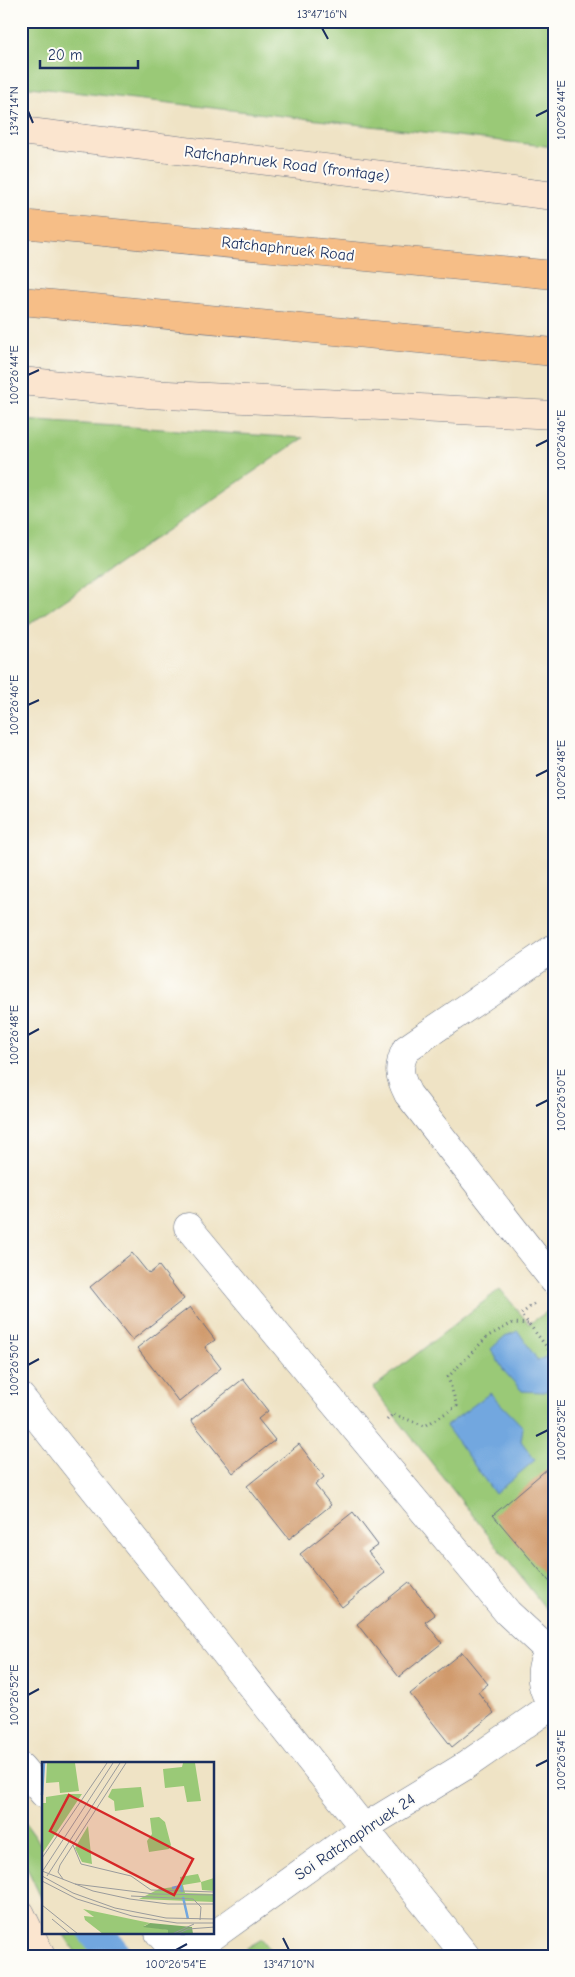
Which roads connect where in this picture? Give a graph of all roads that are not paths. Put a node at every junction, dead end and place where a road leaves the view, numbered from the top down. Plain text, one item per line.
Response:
1 (21, 131) edge
2 (554, 196) edge
3 (21, 224) edge
4 (554, 275) edge
5 (21, 301) edge
6 (554, 352) edge
7 (21, 381) edge
8 (554, 415) edge
9 (554, 948) edge
10 (188, 1227) dead end
11 (547, 1290) edge
12 (21, 1398) edge
13 (552, 1649) edge
14 (553, 1706) edge
15 (21, 1767) edge
16 (42, 1792) edge
17 (365, 1827) junction
18 (21, 1914) edge
19 (160, 1934) edge
20 (41, 1956) edge
21 (466, 1956) edge

1 - 2 main road, Ratchaphruek Road (frontage)
3 - 4 main road, Ratchaphruek Road
5 - 6 main road
7 - 8 main road
9 - 11 street
10 - 13 street
12 - 17 street
13 - 14 street, Soi Ratchaphruek 24
14 - 17 street, Soi Ratchaphruek 24
15 - 16 street
17 - 19 street, Soi Ratchaphruek 24
17 - 21 street
18 - 20 main road

